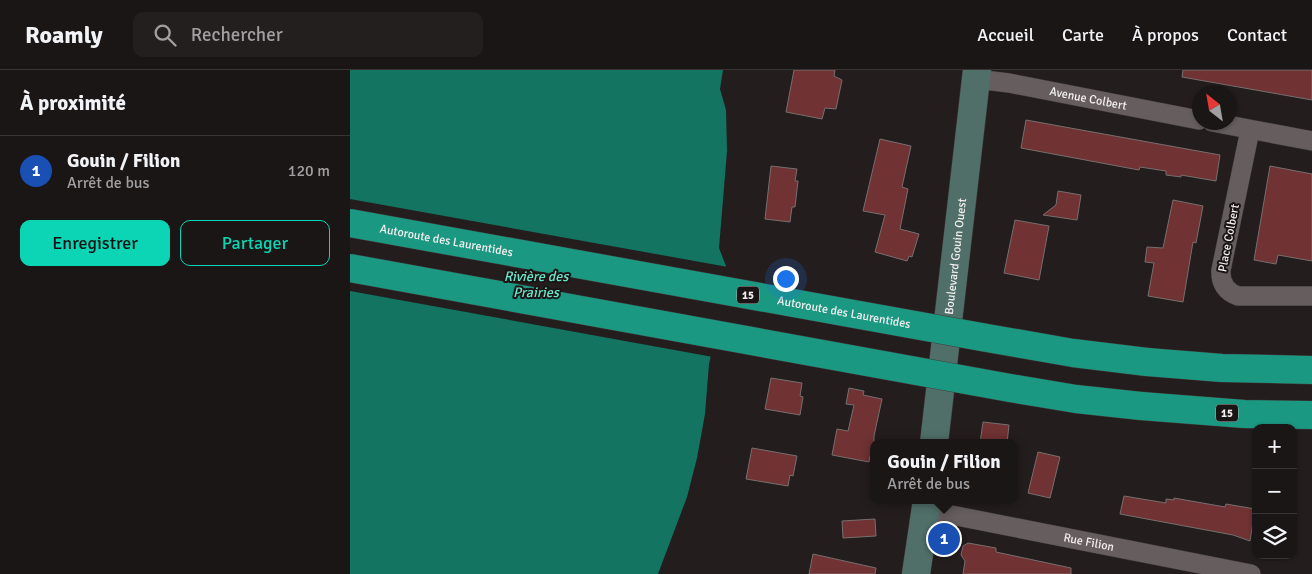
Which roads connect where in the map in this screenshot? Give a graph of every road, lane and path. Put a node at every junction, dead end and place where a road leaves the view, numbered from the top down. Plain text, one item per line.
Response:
1 (977, 74) edge
2 (1192, 118) edge
3 (1237, 127) edge
4 (1250, 130) junction
5 (1312, 141) edge
6 (350, 223) edge
7 (350, 268) edge
8 (1312, 296) edge
9 (1312, 370) edge
10 (1312, 415) edge
11 (934, 439) edge
12 (927, 505) edge
13 (916, 574) edge
14 (1251, 574) edge

1 - 2 street, Avenue Colbert
1 - 11 street, Boulevard Gouin Ouest
3 - 4 street
4 - 5 street
4 - 8 street, Place Colbert
6 - 9 highway, Autoroute des Laurentides / 15, bridge
7 - 10 highway, 15, bridge
12 - 13 street
12 - 14 street, Rue Filion

